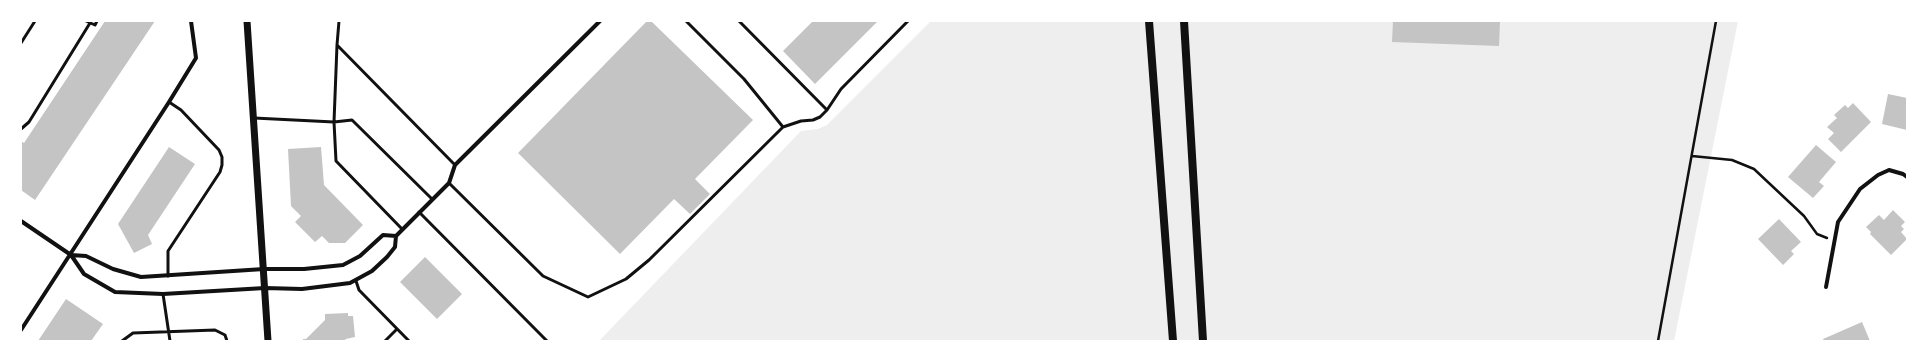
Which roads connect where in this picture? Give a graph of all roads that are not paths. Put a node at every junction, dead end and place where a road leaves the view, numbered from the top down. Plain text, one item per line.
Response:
1 (35, 21) edge
2 (86, 21) edge
3 (98, 21) edge
4 (190, 21) edge
5 (247, 21) edge
6 (339, 21) edge
7 (600, 21) edge
8 (686, 21) edge
9 (739, 21) edge
10 (908, 21) edge
11 (1149, 21) edge
12 (1184, 21) edge
13 (90, 23) junction
14 (21, 43) edge
15 (337, 45) junction
16 (169, 102) junction
17 (827, 110) junction
18 (254, 118) junction
19 (334, 122) junction
20 (783, 127) junction
21 (21, 129) edge
22 (455, 165) junction
23 (1907, 177) edge
24 (449, 183) junction
25 (432, 199) junction
26 (419, 212) junction
27 (21, 221) edge
28 (402, 229) junction
29 (396, 236) junction
30 (71, 255) junction
31 (264, 269) junction
32 (168, 276) junction
33 (356, 281) junction
34 (1826, 287) dead end
35 (265, 288) junction
36 (163, 294) junction
37 (397, 329) junction
38 (21, 330) edge
39 (169, 332) junction
40 (122, 341) edge
41 (170, 341) edge
42 (227, 341) edge
43 (268, 341) edge
44 (385, 341) edge
45 (409, 341) edge
46 (547, 341) edge
47 (1173, 341) edge
48 (1203, 341) edge

1 - 14 lane
2 - 13 lane
3 - 13 lane
4 - 16 street
5 - 18 street
6 - 15 lane
7 - 22 street
8 - 20 lane
9 - 17 lane
10 - 17 lane
11 - 47 main road
12 - 48 main road
13 - 21 lane
15 - 19 lane
15 - 22 lane
16 - 30 street
16 - 32 lane
17 - 20 lane
18 - 19 lane
18 - 31 street
19 - 25 lane
19 - 28 lane
20 - 24 lane
22 - 24 street
23 - 34 street
24 - 25 street
25 - 26 street
26 - 28 street
26 - 46 lane
27 - 30 street
28 - 29 street
29 - 31 street
29 - 33 street
30 - 32 street
30 - 36 street
30 - 38 street
31 - 32 street
31 - 35 street
33 - 35 street
33 - 37 lane
35 - 36 street
35 - 43 street
36 - 39 lane
37 - 44 lane
37 - 45 lane
39 - 40 lane
39 - 41 lane
39 - 42 lane

